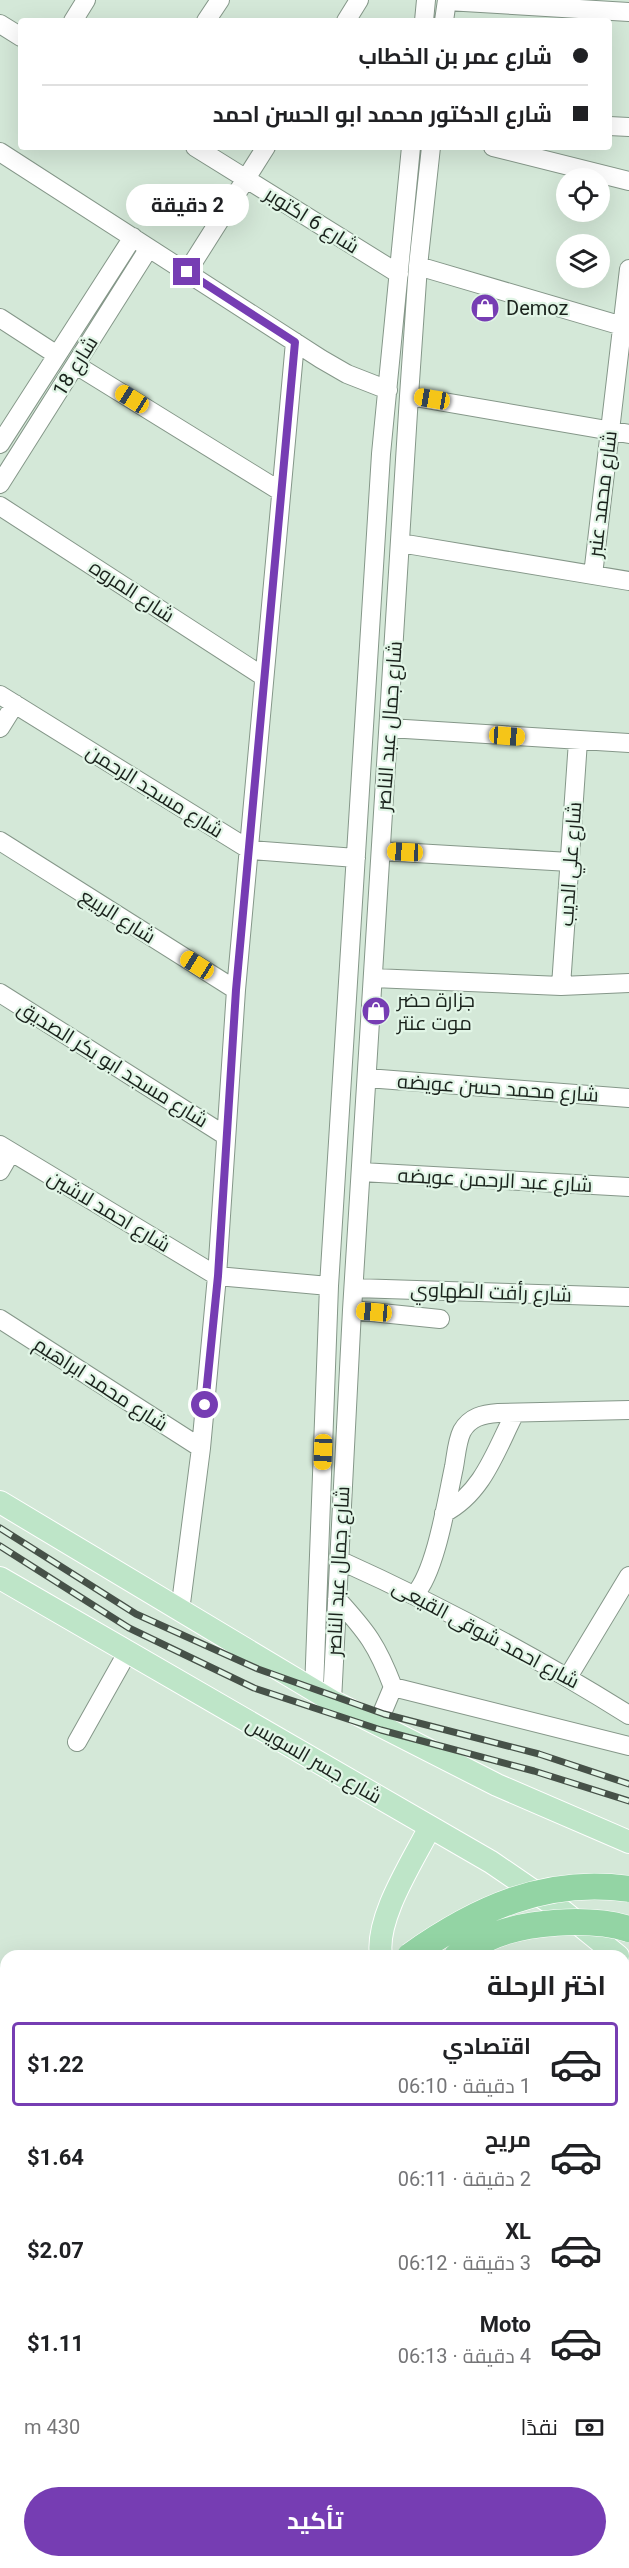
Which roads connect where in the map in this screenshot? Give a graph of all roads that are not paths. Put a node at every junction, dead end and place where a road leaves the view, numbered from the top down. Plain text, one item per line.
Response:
1 (86, 0) edge
2 (220, 0) edge
3 (359, 0) edge
4 (426, 0) edge
5 (447, 1) edge
6 (629, 12) edge
7 (75, 18) edge
8 (208, 18) edge
9 (348, 18) edge
10 (424, 18) edge
11 (444, 18) edge
12 (0, 24) edge
13 (18, 36) edge
14 (612, 126) edge
15 (629, 127) edge
16 (200, 150) edge
17 (264, 150) edge
18 (411, 150) edge
19 (431, 150) edge
20 (505, 150) edge
21 (0, 152) edge
22 (246, 179) junction
23 (629, 181) edge
24 (133, 237) junction
25 (149, 248) junction
26 (418, 266) junction
27 (629, 269) edge
28 (187, 272) junction
29 (399, 274) junction
30 (0, 318) edge
31 (626, 327) edge
32 (295, 342) junction
33 (57, 354) junction
34 (76, 364) junction
35 (388, 390) junction
36 (410, 396) junction
37 (7, 416) edge
38 (610, 431) junction
39 (629, 434) edge
40 (0, 444) edge
41 (0, 484) edge
42 (280, 491) junction
43 (0, 506) edge
44 (400, 543) junction
45 (593, 575) junction
46 (629, 581) edge
47 (264, 677) junction
48 (7, 699) edge
49 (0, 728) edge
50 (389, 729) junction
51 (578, 741) junction
52 (629, 743) edge
53 (0, 841) edge
54 (250, 850) junction
55 (381, 851) junction
56 (356, 858) junction
57 (570, 862) junction
58 (373, 978) junction
59 (629, 983) edge
60 (561, 986) junction
61 (236, 990) junction
62 (0, 993) edge
63 (367, 1078) junction
64 (629, 1098) edge
65 (226, 1136) junction
66 (6, 1149) edge
67 (0, 1171) edge
68 (361, 1172) junction
69 (629, 1187) edge
70 (218, 1276) junction
71 (329, 1286) junction
72 (354, 1288) junction
73 (629, 1297) edge
74 (352, 1310) junction
75 (0, 1319) edge
76 (440, 1319) dead end
77 (629, 1410) edge
78 (515, 1413) junction
79 (201, 1448) junction
80 (0, 1502) edge
81 (444, 1513) junction
82 (339, 1560) junction
83 (629, 1576) edge
84 (0, 1578) edge
85 (415, 1594) junction
86 (337, 1599) junction
87 (180, 1611) junction
88 (127, 1653) junction
89 (568, 1677) junction
90 (393, 1687) junction
91 (323, 1696) junction
92 (629, 1715) edge
93 (377, 1725) junction
94 (77, 1742) dead end
95 (629, 1746) edge
96 (430, 1827) junction
97 (629, 1842) edge
98 (629, 1890) edge
99 (629, 1924) edge
100 (629, 1929) edge
101 (598, 1939) junction
102 (381, 1950) edge
103 (418, 1950) edge
104 (467, 1950) edge
105 (611, 1950) edge

1 - 7 street
2 - 8 street
3 - 9 street
4 - 10 street
5 - 6 street
5 - 11 street
12 - 13 street
14 - 15 street
16 - 22 street, شارع 6 اكتوبر
17 - 22 street
18 - 29 street, شارع جمال عبد الناصر
19 - 26 street, شارع جمال عبد الناصر
20 - 23 street
21 - 24 street
22 - 28 street
22 - 29 street, شارع 6 اكتوبر
24 - 25 street
24 - 33 street, شارع 18
25 - 28 street
25 - 34 street, شارع 18
26 - 31 street
26 - 36 street, شارع جمال عبد الناصر
27 - 31 street, شارع محمد عنبر
28 - 32 street
29 - 35 street, شارع جمال عبد الناصر
30 - 33 street
31 - 38 street, شارع محمد عنبر
32 - 35 street
32 - 42 street
33 - 37 street, شارع 18
34 - 41 street, شارع 18
34 - 42 street
35 - 56 street, شارع جمال عبد الناصر
36 - 38 street
36 - 44 street, شارع جمال عبد الناصر
37 - 40 street, شارع 18
38 - 39 street
38 - 45 street, شارع محمد عنبر
42 - 47 street
43 - 47 street, شارع المروه
44 - 45 street
44 - 50 street, شارع جمال عبد الناصر
45 - 46 street
47 - 54 street
48 - 49 street
48 - 54 street, شارع مسجد الرحمن
50 - 51 street
50 - 55 street, شارع جمال عبد الناصر
51 - 52 street
51 - 57 street, شارع علي الديب
53 - 61 street, شارع الربيع
54 - 56 street, شارع مسجد الرحمن
54 - 61 street
55 - 57 street
55 - 58 street, شارع جمال عبد الناصر
56 - 71 street, شارع جمال عبد الناصر
57 - 60 street, شارع علي الديب
58 - 60 street
58 - 63 street, شارع جمال عبد الناصر
59 - 60 street
61 - 65 street
62 - 65 street, شارع مسجد ابو بكر الصديق
63 - 64 street, شارع محمد حسن عويضه
63 - 68 street, شارع جمال عبد الناصر
65 - 70 street
66 - 67 street
66 - 70 street, شارع احمد لاشين
68 - 69 street, شارع عبد الرحمن عويضه
68 - 72 street, شارع جمال عبد الناصر
70 - 71 street
70 - 79 street
71 - 91 street, شارع جمال عبد الناصر
72 - 73 street, شارع رأفت الطهاوي
72 - 74 street, شارع جمال عبد الناصر
74 - 76 street
74 - 82 street, شارع جمال عبد الناصر
75 - 79 street, شارع محمد ابراهيم
77 - 78 street
78 - 81 street
78 - 81 street
79 - 87 street
80 - 87 main road
81 - 85 street
82 - 85 street, شارع احمد شوقى القيعى
82 - 86 street, شارع جمال عبد الناصر
83 - 89 street
84 - 88 main road, شارع جسر السويس
85 - 89 street, شارع احمد شوقى القيعى
86 - 90 street
86 - 91 street, شارع جمال عبد الناصر
87 - 91 main road
88 - 94 street
88 - 96 main road, شارع جسر السويس
89 - 92 street, شارع احمد شوقى القيعى
90 - 93 street
90 - 95 street
91 - 93 main road
93 - 97 main road
96 - 101 main road, شارع جسر السويس
96 - 102 main road
98 - 103 highway, bridge
99 - 101 main road
100 - 104 highway, bridge
101 - 105 main road, شارع جسر السويس

